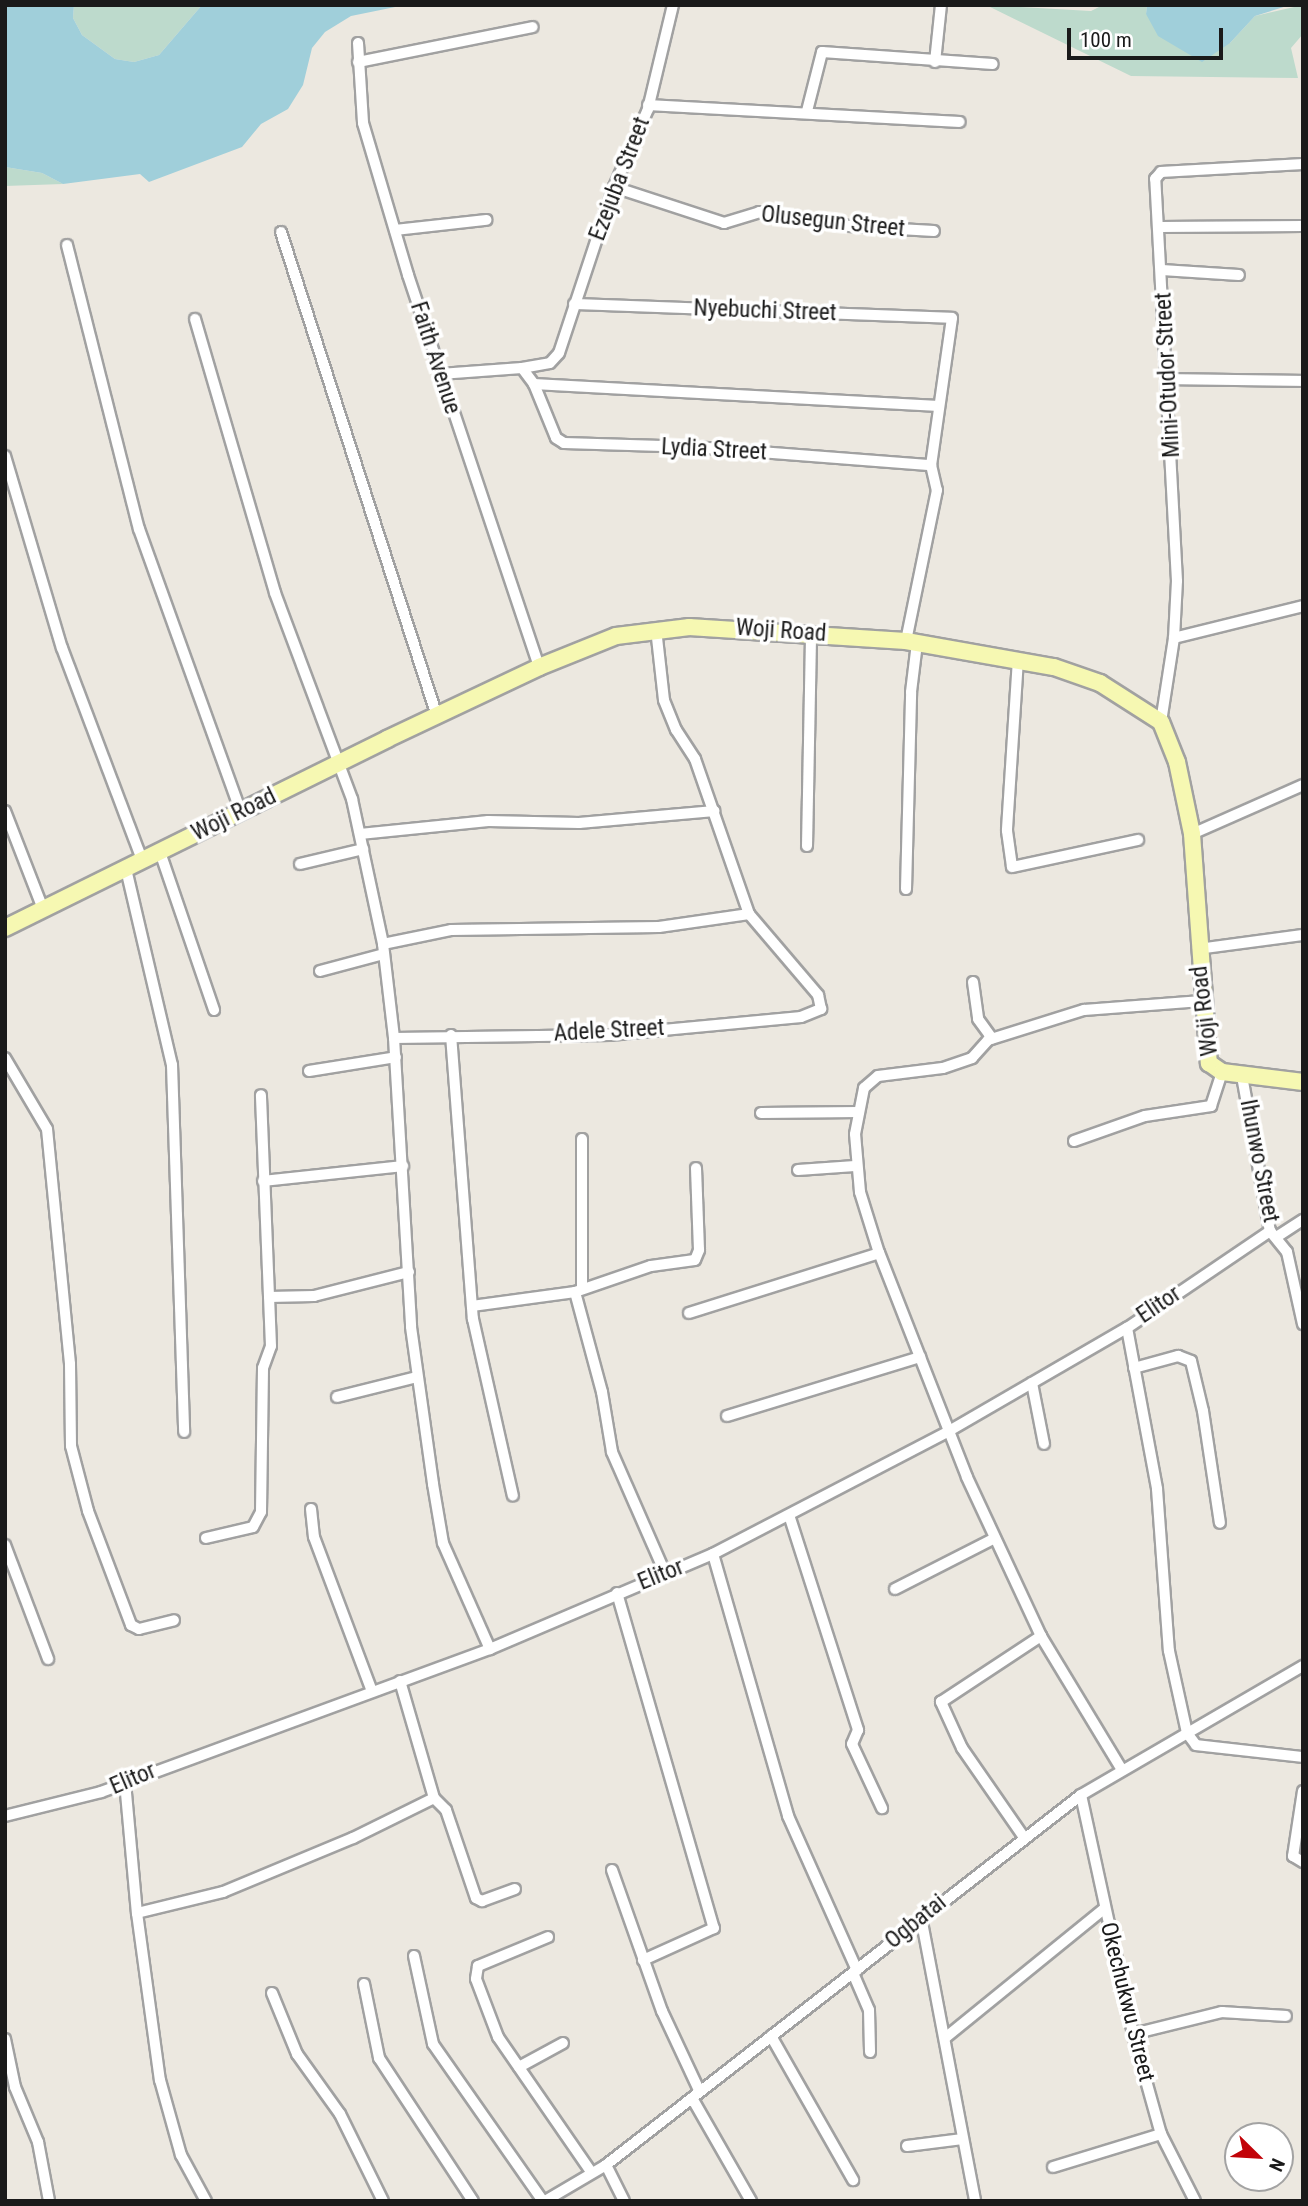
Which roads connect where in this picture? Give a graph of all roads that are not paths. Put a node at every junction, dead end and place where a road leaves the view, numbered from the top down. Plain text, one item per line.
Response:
1 (673, 5) edge
2 (941, 5) edge
3 (533, 27) dead end
4 (358, 43) dead end
5 (358, 62) junction
6 (935, 62) junction
7 (993, 64) dead end
8 (648, 105) junction
9 (807, 111) junction
10 (960, 122) dead end
11 (1303, 164) edge
12 (614, 187) junction
13 (486, 220) dead end
14 (1303, 226) edge
15 (1160, 227) junction
16 (394, 230) junction
17 (934, 231) dead end
18 (281, 232) dead end
19 (67, 245) dead end
20 (1162, 270) junction
21 (1239, 275) dead end
22 (574, 304) junction
23 (195, 319) dead end
24 (522, 368) junction
25 (440, 374) junction
26 (1167, 379) junction
27 (1303, 381) edge
28 (534, 384) junction
29 (938, 406) junction
30 (5, 456) edge
31 (931, 465) junction
32 (1303, 606) edge
33 (656, 628) junction
34 (811, 633) junction
35 (1174, 638) junction
36 (911, 642) junction
37 (1018, 659) junction
38 (539, 667) junction
39 (437, 716) junction
40 (1161, 722) junction
41 (340, 763) junction
42 (1303, 785) edge
43 (5, 811) edge
44 (241, 811) junction
45 (714, 811) junction
46 (360, 834) junction
47 (1192, 834) junction
48 (1138, 839) dead end
49 (807, 846) dead end
50 (363, 849) junction
51 (160, 852) junction
52 (142, 860) junction
53 (300, 864) dead end
54 (126, 869) junction
55 (906, 889) dead end
56 (43, 909) junction
57 (749, 914) junction
58 (5, 928) edge
59 (1303, 935) edge
60 (383, 949) junction
61 (1198, 949) junction
62 (320, 971) dead end
63 (972, 982) dead end
64 (1202, 1001) junction
65 (214, 1010) dead end
66 (451, 1035) junction
67 (394, 1038) junction
68 (992, 1038) junction
69 (396, 1057) junction
70 (5, 1058) edge
71 (309, 1070) dead end
72 (1222, 1072) junction
73 (1242, 1076) junction
74 (1303, 1082) edge
75 (261, 1095) dead end
76 (859, 1112) junction
77 (761, 1113) dead end
78 (582, 1139) dead end
79 (1074, 1141) dead end
80 (403, 1166) junction
81 (855, 1166) junction
82 (695, 1168) dead end
83 (798, 1170) dead end
84 (263, 1181) junction
85 (1303, 1220) edge
86 (1274, 1233) junction
87 (879, 1253) junction
88 (409, 1272) junction
89 (579, 1290) junction
90 (269, 1297) junction
91 (472, 1306) junction
92 (689, 1313) dead end
93 (1303, 1324) edge
94 (1127, 1328) junction
95 (920, 1357) junction
96 (1134, 1368) junction
97 (417, 1377) junction
98 (1032, 1383) junction
99 (337, 1397) dead end
100 (727, 1416) dead end
101 (184, 1432) dead end
102 (949, 1432) junction
103 (1044, 1444) dead end
104 (513, 1496) dead end
105 (311, 1509) dead end
106 (790, 1518) junction
107 (1220, 1523) dead end
108 (206, 1538) dead end
109 (995, 1538) junction
110 (5, 1545) edge
111 (713, 1554) junction
112 (666, 1573) junction
113 (895, 1589) dead end
114 (617, 1593) junction
115 (174, 1620) dead end
116 (1041, 1636) junction
117 (490, 1650) junction
118 (48, 1659) dead end
119 (1303, 1666) edge
120 (400, 1681) junction
121 (372, 1691) junction
122 (1187, 1733) junction
123 (1303, 1757) edge
124 (1122, 1770) junction
125 (125, 1782) junction
126 (1303, 1791) edge
127 (1081, 1795) junction
128 (434, 1797) junction
129 (882, 1808) dead end
130 (5, 1816) edge
131 (1023, 1836) junction
132 (1303, 1862) edge
133 (612, 1870) dead end
134 (515, 1889) dead end
135 (1104, 1909) junction
136 (137, 1913) junction
137 (921, 1917) junction
138 (548, 1937) dead end
139 (414, 1956) dead end
140 (643, 1960) junction
141 (855, 1972) junction
142 (364, 1984) dead end
143 (272, 1993) dead end
144 (1286, 2017) dead end
145 (1133, 2034) junction
146 (771, 2036) junction
147 (945, 2038) junction
148 (5, 2039) edge
149 (563, 2043) dead end
150 (870, 2052) dead end
151 (519, 2067) junction
152 (696, 2094) junction
153 (1161, 2134) junction
154 (964, 2139) junction
155 (907, 2146) dead end
156 (606, 2165) junction
157 (1053, 2167) dead end
158 (591, 2172) junction
159 (853, 2180) dead end
160 (49, 2201) edge
161 (206, 2201) edge
162 (383, 2201) edge
163 (473, 2201) edge
164 (544, 2201) edge
165 (624, 2201) edge
166 (751, 2201) edge
167 (975, 2201) edge
168 (1195, 2201) edge

1 - 8 street
2 - 6 street
3 - 5 street
4 - 5 street, Faith Avenue
5 - 16 street, Faith Avenue
6 - 7 street
6 - 9 street
8 - 9 street, Ezejuba Street
8 - 12 street, Ezejuba Street
9 - 10 street, Ezejuba Street
11 - 15 street, Mini-Otudor Street
12 - 17 street, Olusegun Street
12 - 22 street, Ezejuba Street
13 - 16 street
14 - 15 street
15 - 20 street, Mini-Otudor Street
16 - 25 street, Faith Avenue
18 - 39 street
19 - 44 street
20 - 21 street
20 - 26 street, Mini-Otudor Street
22 - 24 street, Ezejuba Street
22 - 29 street, Nyebuchi Street
23 - 41 street
24 - 25 street, Ezejuba Street
24 - 28 street, Lydia Street
25 - 38 street, Faith Avenue
26 - 27 street
26 - 35 street, Mini-Otudor Street
28 - 29 street
28 - 31 street, Lydia Street
29 - 31 street
30 - 52 street
31 - 36 street
32 - 35 street
33 - 34 main road, Woji Road
33 - 38 main road, Woji Road
33 - 45 street
34 - 36 main road, Woji Road
34 - 49 street
35 - 40 street, Mini-Otudor Street
36 - 37 main road, Woji Road
36 - 55 street
37 - 40 main road, Woji Road
37 - 48 street
38 - 39 main road, Woji Road
39 - 41 main road, Woji Road
40 - 47 main road, Woji Road
41 - 44 main road, Woji Road
41 - 46 street
42 - 47 street
43 - 56 street
44 - 51 main road, Woji Road
45 - 46 street
45 - 57 street
46 - 50 street
47 - 61 main road, Woji Road
50 - 53 street
50 - 60 street
51 - 52 main road, Woji Road
51 - 65 street
52 - 54 main road, Woji Road
54 - 56 main road, Woji Road
54 - 101 street
56 - 58 main road, Woji Road
57 - 60 street
57 - 66 street, Adele Street
59 - 61 street
60 - 62 street
60 - 67 street
61 - 64 main road, Woji Road
63 - 68 street
64 - 68 street
64 - 72 main road, Woji Road
66 - 67 street, Adele Street
66 - 91 street
67 - 69 street
68 - 76 street
69 - 71 street
69 - 80 street
70 - 115 street
72 - 73 main road, Woji Road
72 - 79 street
73 - 74 main road, Woji Road
73 - 86 street, Ihunwo Street
75 - 84 street
76 - 77 street
76 - 81 street
78 - 89 street
80 - 84 street
80 - 88 street
81 - 83 street
81 - 87 street
82 - 89 street
84 - 90 street
85 - 86 street, Elitor
86 - 93 street, Ihunwo Street
86 - 94 street, Elitor
87 - 92 street
87 - 95 street
88 - 90 street
88 - 97 street
89 - 91 street
89 - 112 street
90 - 108 street
91 - 104 street
94 - 96 street
94 - 98 street, Elitor
95 - 100 street
95 - 102 street
96 - 107 street
96 - 122 street
97 - 99 street
97 - 117 street
98 - 102 street, Elitor
98 - 103 street
102 - 106 street, Elitor
102 - 109 street
105 - 121 street
106 - 111 street, Elitor
106 - 129 street
109 - 113 street
109 - 116 street
110 - 118 street
111 - 112 street, Elitor
111 - 141 street
112 - 114 street, Elitor
114 - 117 street, Elitor
114 - 140 street
116 - 124 street
116 - 131 street
117 - 120 street, Elitor
119 - 122 street, Ogbatai
120 - 121 street, Elitor
120 - 128 street
121 - 125 street, Elitor
122 - 123 street
122 - 124 street, Ogbatai
124 - 127 street, Ogbatai
125 - 130 street, Elitor
125 - 136 street
126 - 132 street
127 - 131 street, Ogbatai
127 - 135 street, Okechukwu Street
128 - 134 street
128 - 136 street
131 - 137 street, Ogbatai
133 - 140 street
135 - 145 street, Okechukwu Street
135 - 147 street
136 - 161 street
137 - 141 street, Ogbatai
137 - 147 street
138 - 151 street
139 - 164 street
140 - 152 street
141 - 146 street, Ogbatai
141 - 150 street
142 - 163 street
143 - 162 street
144 - 145 street
145 - 153 street, Okechukwu Street
146 - 152 street, Ogbatai
146 - 159 street
147 - 154 street
148 - 160 street
149 - 151 street
151 - 158 street
152 - 156 street, Ogbatai
152 - 166 street
153 - 157 street
153 - 168 street, Okechukwu Street
154 - 155 street
154 - 167 street
156 - 158 street, Ogbatai
156 - 165 street
158 - 164 street, Ogbatai

